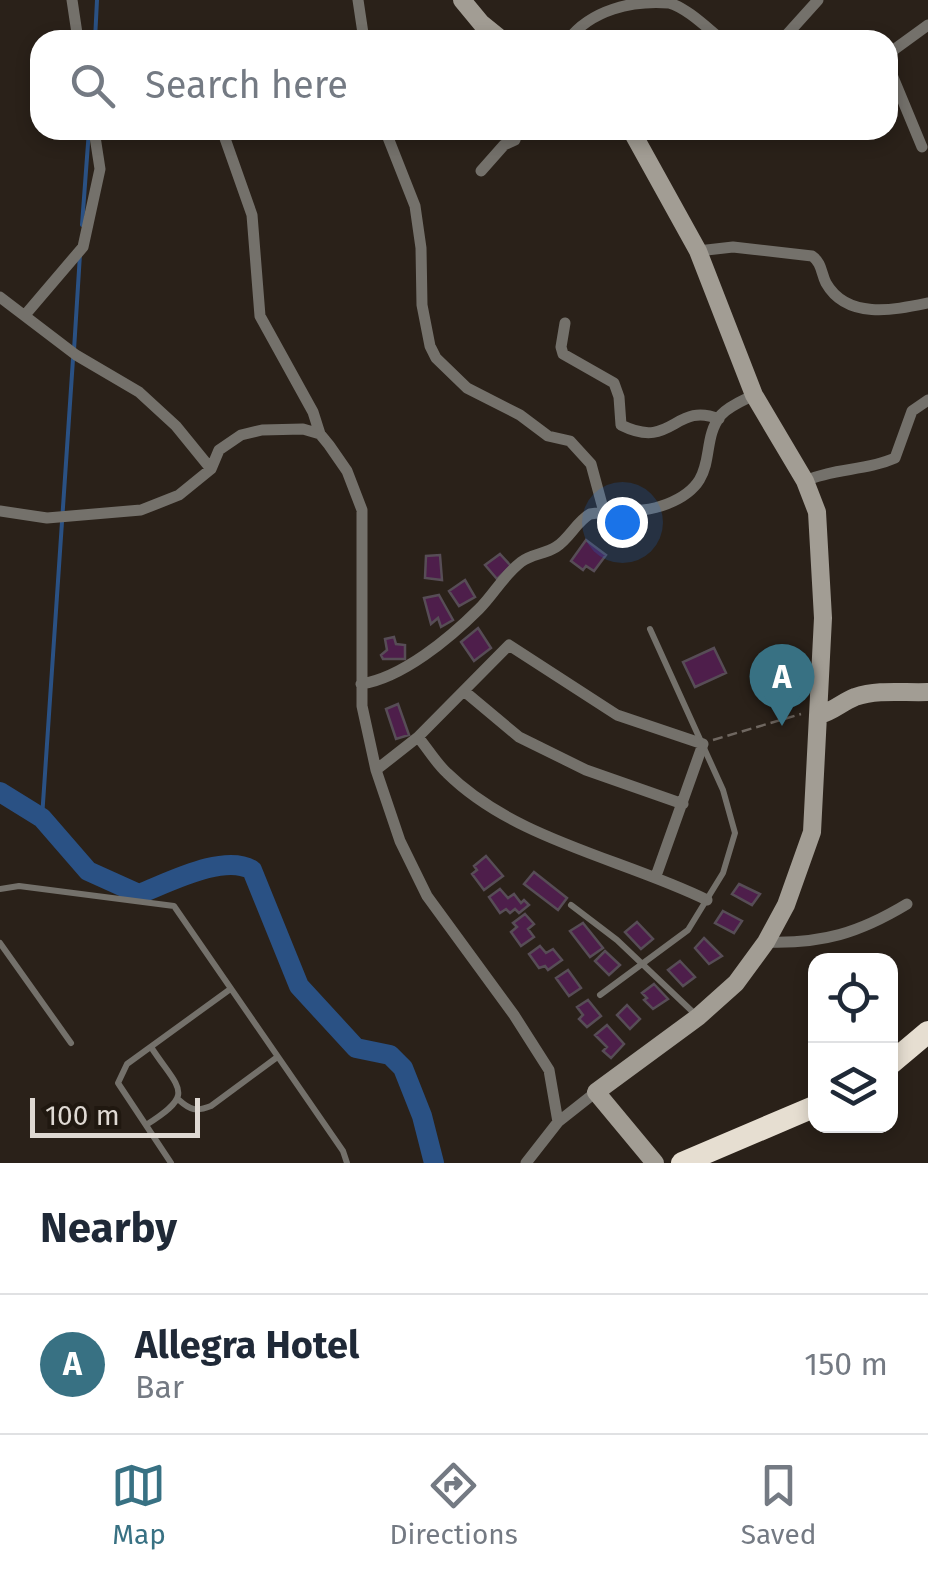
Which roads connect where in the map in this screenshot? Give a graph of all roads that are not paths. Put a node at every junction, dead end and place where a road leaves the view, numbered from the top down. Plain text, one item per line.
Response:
1 (72, 0) edge
2 (358, 0) edge
3 (462, 0) edge
4 (818, 0) edge
5 (673, 2) edge
6 (928, 25) edge
7 (76, 30) edge
8 (362, 30) edge
9 (490, 30) edge
10 (576, 30) edge
11 (709, 30) edge
12 (791, 30) edge
13 (898, 47) edge
14 (898, 89) edge
15 (96, 140) edge
16 (226, 140) edge
17 (388, 140) edge
18 (516, 140) edge
19 (637, 140) edge
20 (922, 147) dead end
21 (481, 170) dead end
22 (698, 251) junction
23 (0, 297) edge
24 (928, 304) edge
25 (24, 315) junction
26 (565, 323) dead end
27 (754, 395) junction
28 (928, 400) edge
29 (718, 419) junction
30 (320, 434) junction
31 (211, 469) junction
32 (805, 480) junction
33 (0, 511) edge
34 (604, 512) junction
35 (650, 629) dead end
36 (361, 684) junction
37 (464, 691) junction
38 (928, 692) edge
39 (819, 715) junction
40 (418, 737) junction
41 (703, 744) junction
42 (376, 770) junction
43 (683, 804) junction
44 (656, 876) junction
45 (0, 889) edge
46 (708, 900) junction
47 (572, 904) dead end
48 (908, 904) dead end
49 (766, 942) junction
50 (0, 944) edge
51 (642, 964) junction
52 (230, 990) junction
53 (600, 996) dead end
54 (698, 1017) junction
55 (928, 1032) edge
56 (71, 1042) dead end
57 (150, 1047) junction
58 (898, 1057) edge
59 (276, 1058) junction
60 (596, 1092) junction
61 (179, 1100) junction
62 (808, 1109) edge
63 (558, 1122) junction
64 (146, 1125) junction
65 (171, 1163) edge
66 (347, 1163) edge
67 (526, 1163) edge
68 (655, 1163) edge
69 (682, 1163) edge

1 - 7 street
2 - 8 street
3 - 9 street
4 - 12 street
5 - 10 street
5 - 11 street
6 - 13 street
14 - 20 street
15 - 25 street
16 - 30 street
17 - 34 street
18 - 21 street
19 - 22 street
22 - 24 street
22 - 27 street
23 - 25 street
25 - 31 street
26 - 29 street
27 - 29 street
27 - 32 street
28 - 32 street
29 - 34 street
30 - 31 street
30 - 36 street
31 - 33 street
32 - 39 street
34 - 36 street
35 - 41 lane
36 - 42 street
37 - 40 street
37 - 41 street
37 - 43 street
38 - 39 street
39 - 49 street
40 - 42 street
40 - 44 street
41 - 43 street
41 - 46 lane
42 - 63 street
43 - 44 street
44 - 46 street
45 - 52 lane
46 - 51 lane
47 - 51 lane
48 - 49 street
49 - 54 street
50 - 56 lane
51 - 53 lane
51 - 54 lane
52 - 57 lane
52 - 59 lane
54 - 60 street
55 - 58 highway
57 - 61 lane
57 - 64 lane
59 - 61 lane
59 - 66 lane
60 - 63 street
60 - 68 street
61 - 64 lane
62 - 69 highway
63 - 67 street
64 - 65 lane

